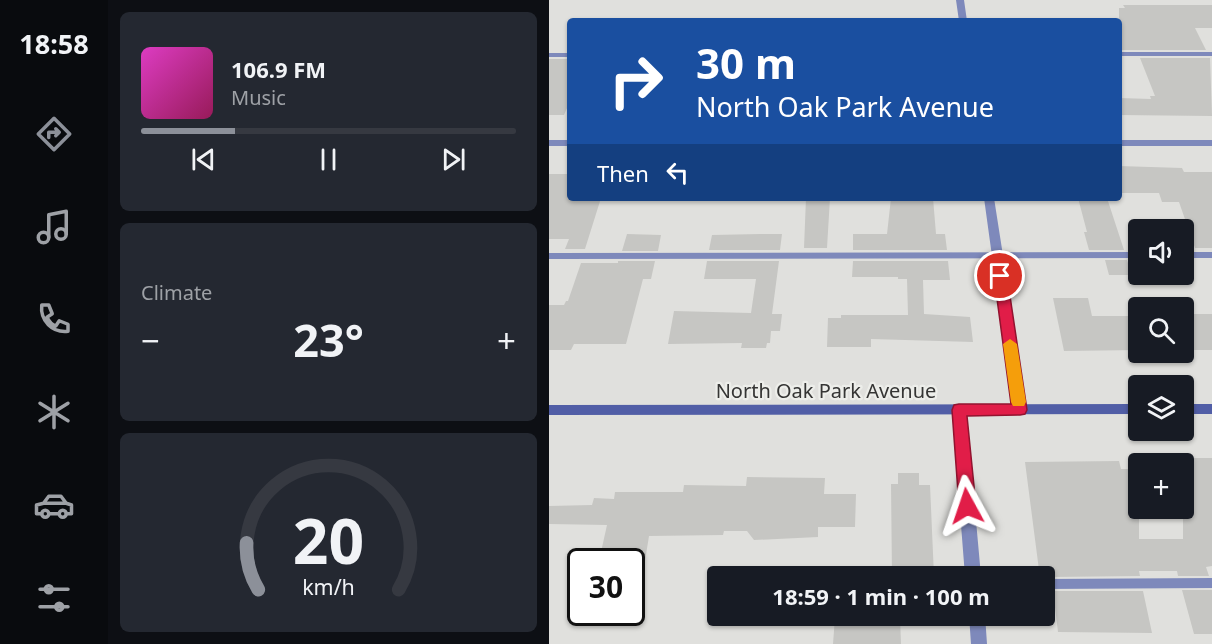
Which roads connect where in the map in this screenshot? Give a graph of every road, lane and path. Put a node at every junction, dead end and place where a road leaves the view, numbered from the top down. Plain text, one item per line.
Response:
1 (960, 0) edge
2 (963, 18) edge
3 (1122, 54) edge
4 (1212, 54) edge
5 (549, 55) edge
6 (567, 55) edge
7 (549, 143) edge
8 (567, 143) edge
9 (1122, 143) edge
10 (1212, 143) edge
11 (989, 201) edge
12 (997, 255) junction
13 (1128, 255) edge
14 (1194, 255) edge
15 (1212, 255) edge
16 (549, 256) edge
17 (1128, 409) edge
18 (1194, 409) edge
19 (1212, 409) edge
20 (549, 410) edge
21 (959, 410) junction
22 (1020, 410) junction
23 (972, 566) edge
24 (1055, 584) edge
25 (1212, 584) edge
26 (978, 626) edge
27 (979, 644) edge

1 - 2 street
3 - 4 lane
5 - 6 lane
7 - 8 street
9 - 10 street
11 - 12 street
12 - 13 lane
12 - 16 lane
12 - 22 street
14 - 15 lane
17 - 22 street, North Oak Park Avenue
18 - 19 street
20 - 21 street, North Oak Park Avenue
21 - 22 street, North Oak Park Avenue
21 - 23 street
24 - 25 lane
26 - 27 street

